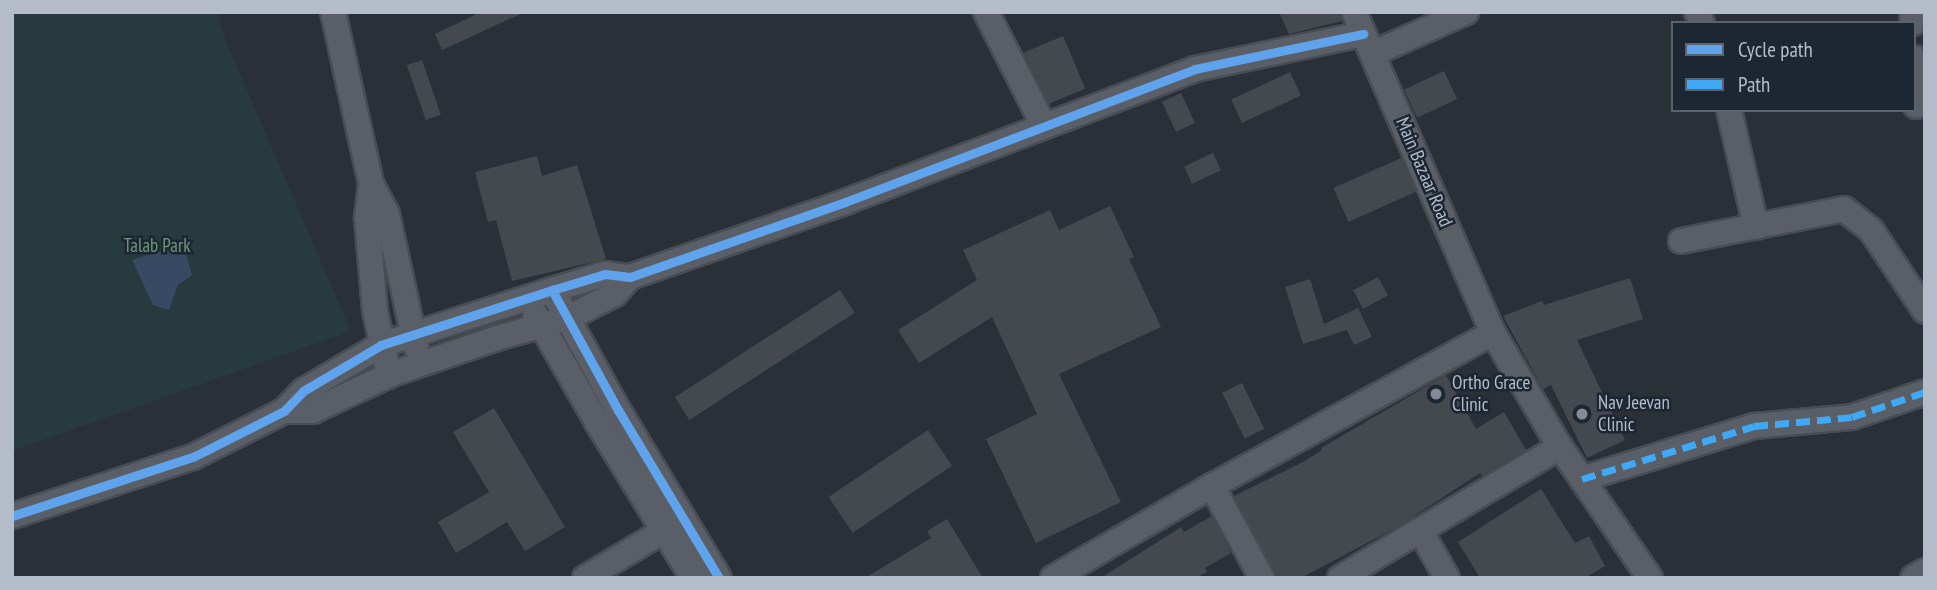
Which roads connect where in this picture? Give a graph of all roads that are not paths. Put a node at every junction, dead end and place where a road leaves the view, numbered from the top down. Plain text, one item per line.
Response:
1 (333, 12) edge
2 (1466, 12) edge
3 (996, 15) edge
4 (1364, 33) edge
5 (1729, 112) edge
6 (1044, 126) junction
7 (371, 184) junction
8 (1756, 227) junction
9 (1681, 241) dead end
10 (630, 277) junction
11 (552, 290) junction
12 (526, 297) junction
13 (1925, 311) edge
14 (568, 318) junction
15 (542, 327) junction
16 (413, 333) junction
17 (1493, 333) junction
18 (381, 345) junction
19 (419, 363) junction
20 (389, 375) junction
21 (1925, 392) edge
22 (284, 411) junction
23 (1560, 447) junction
24 (1581, 479) junction
25 (1212, 486) junction
26 (12, 516) edge
27 (674, 525) junction
28 (1420, 530) junction
29 (1925, 571) edge
30 (585, 578) edge
31 (693, 578) edge
32 (719, 578) edge
33 (1053, 578) edge
34 (1262, 578) edge
35 (1340, 578) edge
36 (1447, 578) edge
37 (1650, 578) edge
38 (1913, 578) edge

1 - 7 street
2 - 4 street
3 - 6 street
4 - 6 street
4 - 17 street, Main Bazaar Road
5 - 8 street
6 - 10 street
7 - 16 street
7 - 18 street
8 - 9 street
8 - 13 street
10 - 11 street
10 - 14 street
11 - 12 street
11 - 14 street
12 - 15 street
12 - 16 street
14 - 15 street
14 - 27 street
15 - 19 street
15 - 27 street
16 - 18 street
16 - 19 street
17 - 23 street, Main Bazaar Road
17 - 25 street
18 - 20 street
18 - 22 street
19 - 20 street
20 - 22 street
21 - 24 street
22 - 26 street
23 - 24 street, Main Bazaar Road
23 - 28 street
24 - 37 street, Main Bazaar Road
25 - 33 street
25 - 34 street
27 - 30 street
27 - 31 street
27 - 32 street
28 - 35 street
28 - 36 street
29 - 38 street

